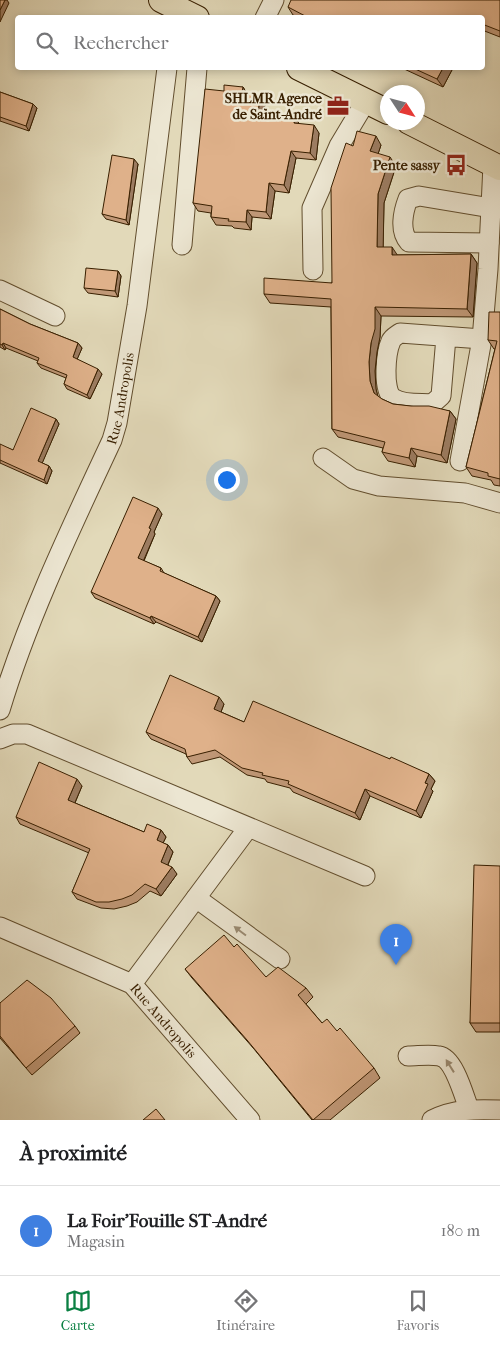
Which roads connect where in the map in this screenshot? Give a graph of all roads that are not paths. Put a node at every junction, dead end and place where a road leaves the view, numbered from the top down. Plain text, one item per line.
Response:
1 (161, 0) edge
2 (188, 12) edge
3 (167, 70) edge
4 (197, 70) edge
5 (303, 70) edge
6 (366, 101) junction
7 (380, 108) edge
8 (425, 130) edge
9 (497, 167) edge
10 (491, 208) junction
11 (490, 243) junction
12 (182, 245) dead end
13 (312, 270) dead end
14 (0, 290) edge
15 (55, 316) dead end
16 (446, 337) dead end
17 (482, 340) junction
18 (323, 458) dead end
19 (460, 461) dead end
20 (500, 503) edge
21 (0, 710) edge
22 (0, 739) edge
23 (248, 828) junction
24 (365, 876) dead end
25 (196, 898) junction
26 (0, 928) edge
27 (280, 959) dead end
28 (132, 984) junction
29 (408, 1056) dead end
30 (469, 1109) junction
31 (500, 1110) edge
32 (250, 1120) edge
33 (432, 1120) edge

1 - 2 main road
3 - 21 street, Rue Andropolis
4 - 12 street
5 - 6 main road
6 - 7 main road
6 - 13 street
8 - 9 main road
9 - 10 street
10 - 11 street
10 - 11 street
11 - 17 street
14 - 15 street
16 - 17 street
17 - 19 street
18 - 20 street
22 - 23 street
23 - 24 street
23 - 25 street
27 -> 25 street
25 - 28 street
26 - 28 street, Rue Andropolis
28 - 32 street, Rue Andropolis
30 -> 29 street
30 - 31 street
30 - 33 street

